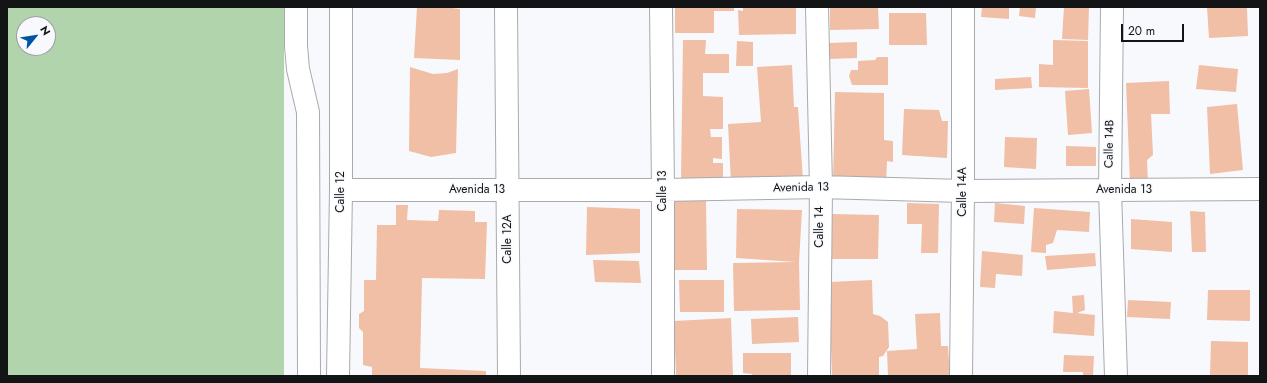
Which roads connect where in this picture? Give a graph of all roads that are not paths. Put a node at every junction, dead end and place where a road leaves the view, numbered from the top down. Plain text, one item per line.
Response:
1 (296, 7) edge
2 (341, 7) edge
3 (506, 7) edge
4 (661, 7) edge
5 (817, 7) edge
6 (963, 7) edge
7 (1112, 7) edge
8 (821, 187) junction
9 (1260, 189) edge
10 (341, 190) junction
11 (508, 190) junction
12 (663, 190) junction
13 (963, 191) junction
14 (1110, 191) junction
15 (309, 376) edge
16 (338, 376) edge
17 (509, 376) edge
18 (663, 376) edge
19 (819, 376) edge
20 (961, 376) edge
21 (1116, 376) edge

1 - 15 street
2 - 10 street, Calle 12
3 - 11 street, Calle 12A
4 - 12 street, Calle 13
5 - 8 street, Calle 14
6 - 13 street, Calle 14A
7 - 14 street, Calle 14B
8 - 12 street, Avenida 13
8 - 13 street, Avenida 13
8 - 19 street, Calle 14
9 - 14 street, Avenida 13
10 - 11 street, Avenida 13
10 - 16 street, Calle 12
11 - 12 street, Avenida 13
11 - 17 street, Calle 12A
12 - 18 street, Calle 13
13 - 14 street, Avenida 13
13 - 20 street, Calle 14A
14 - 21 street, Calle 14B

